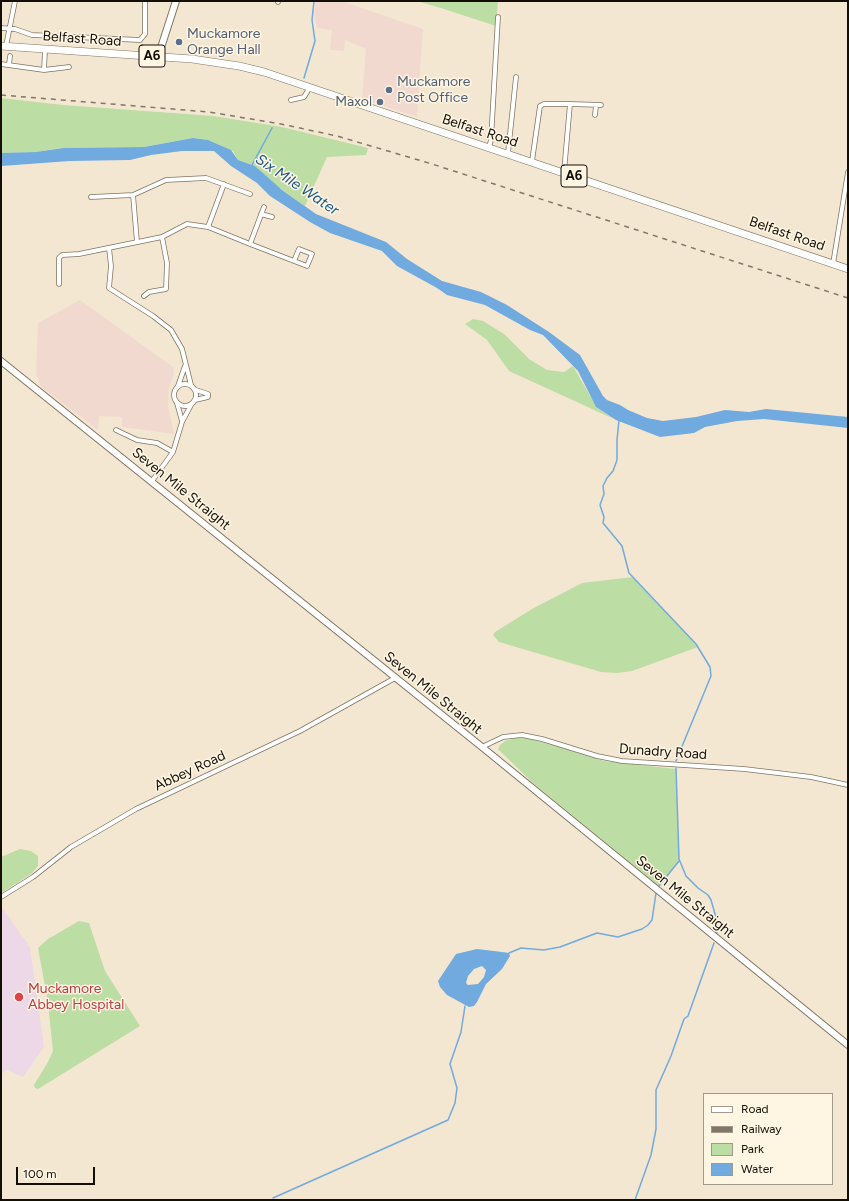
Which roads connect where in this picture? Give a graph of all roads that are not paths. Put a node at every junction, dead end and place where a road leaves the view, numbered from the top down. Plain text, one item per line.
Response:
1 (16, 1) edge
2 (145, 1) edge
3 (176, 1) edge
4 (498, 17) dead end
5 (1, 28) edge
6 (10, 28) junction
7 (3, 46) edge
8 (45, 50) junction
9 (10, 56) dead end
10 (158, 57) junction
11 (1, 64) edge
12 (9, 65) junction
13 (69, 67) dead end
14 (44, 70) junction
15 (516, 77) dead end
16 (310, 86) junction
17 (291, 100) dead end
18 (570, 104) junction
19 (596, 105) junction
20 (601, 105) dead end
21 (595, 115) dead end
22 (490, 147) junction
23 (508, 153) junction
24 (532, 161) junction
25 (564, 172) junction
26 (848, 172) edge
27 (224, 184) junction
28 (250, 194) dead end
29 (133, 195) junction
30 (91, 197) dead end
31 (264, 207) dead end
32 (262, 214) junction
33 (272, 217) dead end
34 (208, 227) junction
35 (162, 237) junction
36 (137, 242) junction
37 (250, 244) junction
38 (109, 248) junction
39 (294, 261) junction
40 (832, 264) junction
41 (848, 269) edge
42 (59, 284) dead end
43 (144, 296) dead end
44 (1, 362) edge
45 (185, 362) junction
46 (191, 385) junction
47 (178, 387) junction
48 (196, 390) junction
49 (196, 400) junction
50 (177, 402) junction
51 (191, 405) junction
52 (182, 422) junction
53 (116, 430) dead end
54 (173, 452) junction
55 (152, 481) junction
56 (396, 678) junction
57 (482, 747) junction
58 (848, 785) edge
59 (1, 897) edge
60 (848, 1045) edge

1 - 6 street
2 - 6 street
3 - 10 main road
4 - 22 street
5 - 6 street
6 - 7 street
7 - 8 main road, Belfast Road / A6
8 - 10 main road, Belfast Road / A6
8 - 14 street
9 - 12 street
10 - 16 main road, Belfast Road / A6
11 - 12 street
12 - 14 street
13 - 14 street
15 - 23 street
16 - 17 street
16 - 22 main road, Belfast Road / A6
18 - 19 street
18 - 24 street
18 - 25 street
19 - 20 street
19 - 21 street
22 - 23 main road, Belfast Road / A6
23 - 24 main road, Belfast Road / A6
24 - 25 main road, Belfast Road / A6
25 - 40 main road, Belfast Road / A6
26 - 40 street
27 - 28 street
27 - 29 street
27 - 34 street
29 - 30 street
29 - 36 street
31 - 32 street
32 - 33 street
32 - 37 street
34 - 35 street
34 - 37 street
35 - 36 street
35 - 43 street
36 - 38 street
37 - 39 street
38 - 42 street
38 - 45 street
39 - 39 street
40 - 41 main road, Belfast Road / A6
44 - 55 main road, Seven Mile Straight
45 - 46 street
45 - 47 street
46 - 47 street
46 - 48 street
47 - 50 street
48 - 49 street
48 - 49 street
49 - 51 street
50 - 51 street
50 - 52 street
51 - 52 street
52 - 54 street
53 - 54 street
54 - 55 street
55 - 56 main road, Seven Mile Straight
56 - 57 main road, Seven Mile Straight
56 - 59 street, Abbey Road
57 - 58 street, Dunadry Road
57 - 60 main road, Seven Mile Straight

